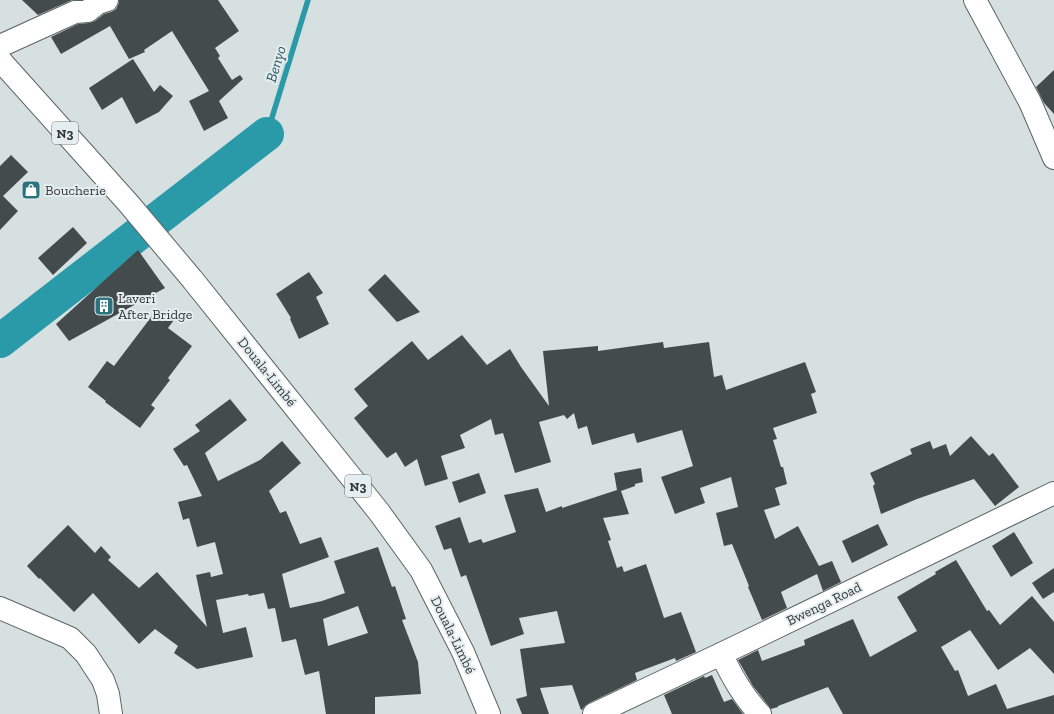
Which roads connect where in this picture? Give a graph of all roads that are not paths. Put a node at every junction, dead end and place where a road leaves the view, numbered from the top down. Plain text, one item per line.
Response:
1 (107, 0) edge
2 (975, 0) edge
3 (0, 46) edge
4 (0, 60) edge
5 (1054, 158) edge
6 (1054, 494) edge
7 (0, 608) edge
8 (721, 654) junction
9 (111, 714) edge
10 (489, 714) edge
11 (594, 714) edge
12 (760, 714) edge

1 - 3 main road
2 - 5 main road
4 - 10 main road, Douala-Limbé / N3
6 - 8 main road, Bwenga Road
7 - 9 main road
8 - 11 main road, Bwenga Road
8 - 12 main road

